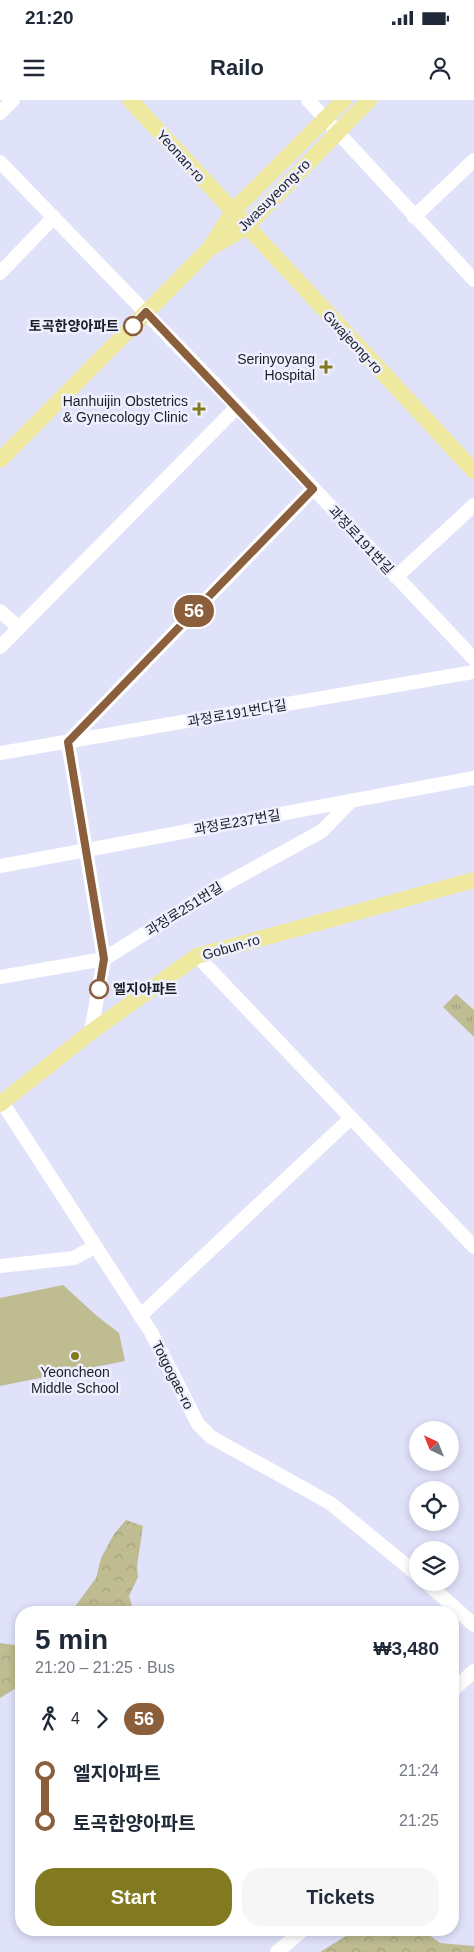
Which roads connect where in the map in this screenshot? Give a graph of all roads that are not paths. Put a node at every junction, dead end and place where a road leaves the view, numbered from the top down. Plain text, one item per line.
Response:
1 (12, 100) edge
2 (130, 100) edge
3 (308, 100) edge
4 (344, 100) edge
5 (369, 100) edge
6 (0, 113) edge
7 (325, 119) junction
8 (337, 132) junction
9 (474, 160) edge
10 (0, 162) edge
11 (233, 211) junction
12 (414, 217) junction
13 (54, 218) junction
14 (246, 227) junction
15 (210, 248) junction
16 (0, 273) edge
17 (474, 280) edge
18 (146, 312) junction
19 (237, 407) junction
20 (0, 460) edge
21 (474, 472) edge
22 (313, 489) junction
23 (474, 505) edge
24 (396, 577) junction
25 (0, 611) edge
26 (19, 628) junction
27 (0, 648) edge
28 (474, 659) edge
29 (474, 672) edge
30 (68, 742) junction
31 (0, 753) edge
32 (474, 778) edge
33 (351, 801) junction
34 (86, 850) junction
35 (0, 866) edge
36 (474, 880) edge
37 (197, 956) junction
38 (104, 959) junction
39 (0, 977) edge
40 (91, 1032) junction
41 (1, 1103) edge
42 (351, 1118) junction
43 (94, 1247) junction
44 (474, 1247) edge
45 (0, 1266) edge
46 (140, 1316) junction
47 (409, 1568) edge
48 (436, 1591) edge
49 (453, 1606) edge
50 (459, 1612) edge
51 (474, 1625) edge
52 (474, 1671) edge
53 (459, 1685) edge
54 (296, 1936) edge
55 (277, 1952) edge

1 - 6 street
2 - 11 main road, Yeonan-ro
3 - 7 street
4 - 7 main road, Jwasuyeong-ro
5 - 8 main road, Jwasuyeong-ro
7 - 8 street
7 - 11 main road, Jwasuyeong-ro
8 - 12 street
8 - 14 main road, Jwasuyeong-ro
9 - 12 street
10 - 13 street, 과정로191번길
11 - 14 main road, Gwajeong-ro
11 - 15 main road, Jwasuyeong-ro
12 - 17 street
13 - 16 street
13 - 18 street, 과정로191번길
14 - 15 main road, Jwasuyeong-ro
14 - 21 main road, Gwajeong-ro
15 - 18 main road
18 - 19 street, 과정로191번길
18 - 20 main road
19 - 22 street, 과정로191번길
19 - 26 street
22 - 24 street, 과정로191번길
22 - 30 street
23 - 24 street
24 - 28 street, 과정로191번길
25 - 26 street
26 - 27 street
29 - 30 street, 과정로191번다길
30 - 31 street, 과정로191번다길
30 - 34 street
32 - 33 street, 과정로237번길
33 - 34 street, 과정로237번길
33 - 38 street, 과정로251번길
34 - 35 street, 과정로237번길
34 - 38 street
36 - 37 main road, Gobun-ro
37 - 40 main road, Gobun-ro
37 - 42 street
38 - 39 street, 과정로251번길
38 - 40 street
40 - 41 main road, Gobun-ro
41 - 43 street, Totgogae-ro
42 - 44 street
42 - 46 street
43 - 45 street
43 - 46 street, Totgogae-ro
46 - 47 street, Totgogae-ro
48 - 49 street
50 - 51 street
52 - 53 street
54 - 55 street

